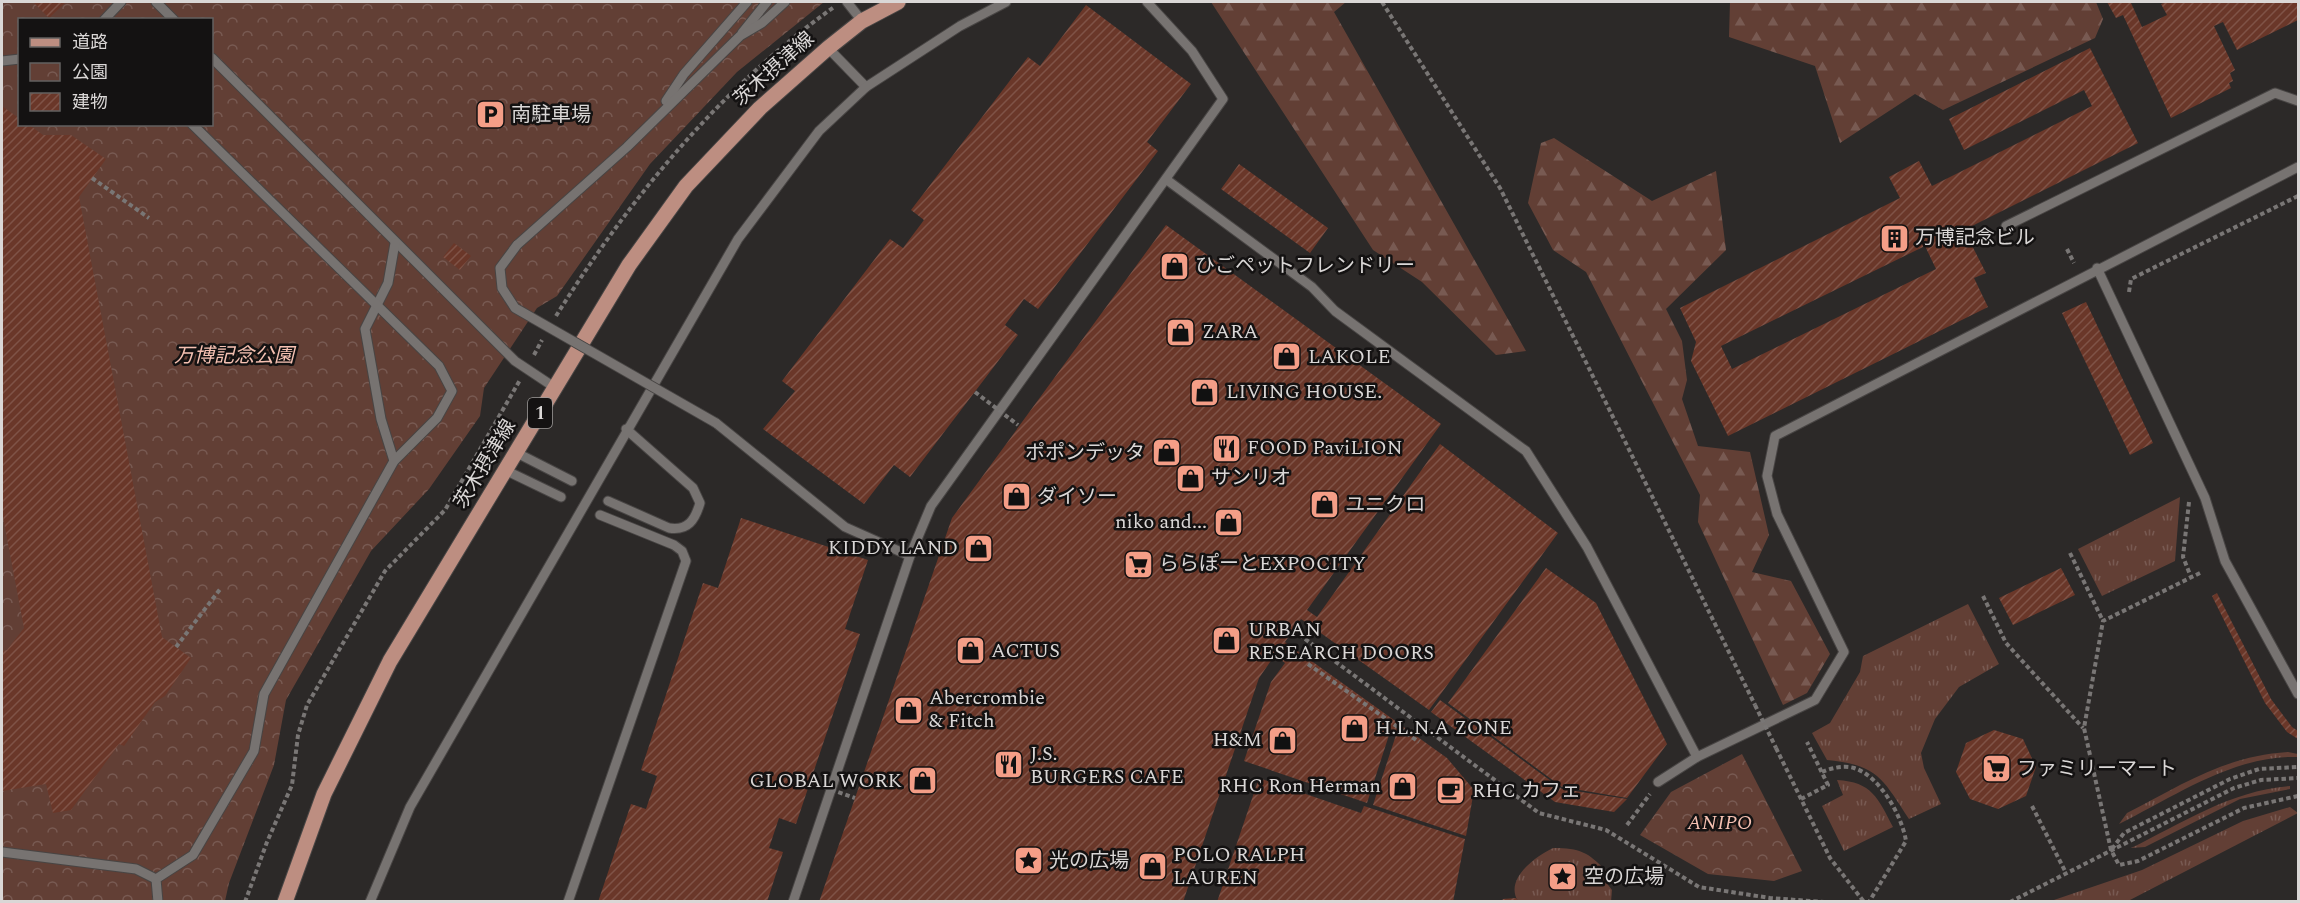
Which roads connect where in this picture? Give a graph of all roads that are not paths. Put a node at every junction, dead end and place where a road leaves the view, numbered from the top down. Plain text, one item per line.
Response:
1 (121, 2) edge
2 (156, 2) edge
3 (747, 2) edge
4 (766, 2) edge
5 (785, 2) edge
6 (848, 2) edge
7 (898, 2) edge
8 (1006, 2) edge
9 (1147, 2) edge
10 (106, 18) edge
11 (172, 18) edge
12 (862, 21) junction
13 (740, 36) junction
14 (828, 48) junction
15 (18, 59) edge
16 (213, 59) edge
17 (2, 62) edge
18 (866, 87) junction
19 (2298, 101) edge
20 (654, 118) junction
21 (194, 126) edge
22 (2298, 167) edge
23 (1167, 180) junction
24 (2006, 226) dead end
25 (395, 243) junction
26 (2097, 268) junction
27 (376, 306) junction
28 (554, 387) junction
29 (626, 429) junction
30 (517, 453) junction
31 (394, 461) junction
32 (507, 471) junction
33 (572, 481) dead end
34 (561, 497) dead end
35 (608, 501) dead end
36 (600, 515) dead end
37 (910, 556) junction
38 (2298, 694) edge
39 (1696, 757) junction
40 (1658, 782) road end
41 (2, 852) edge
42 (156, 879) junction
43 (158, 902) edge
44 (285, 902) edge
45 (370, 902) edge
46 (568, 902) edge
47 (794, 902) edge

1 - 10 lane
2 - 11 lane
3 - 20 lane
4 - 13 lane
5 - 13 lane
6 - 12 lane
7 - 12 main road, 茨木摂津線 / 1
8 - 18 lane
9 - 23 lane
12 - 14 main road, 茨木摂津線 / 1
13 - 20 lane
14 - 18 lane
14 - 28 main road, 茨木摂津線 / 1
15 - 17 lane
16 - 25 lane
18 - 29 lane
19 - 24 lane
20 - 37 lane, bridge
21 - 27 lane
22 - 26 lane
23 - 37 lane
23 - 39 lane
25 - 27 lane
25 - 28 lane
26 - 38 lane
26 - 39 lane
27 - 31 lane
27 - 31 lane
28 - 30 main road, 茨木摂津線 / 1
29 - 35 lane
29 - 45 lane
30 - 32 main road, 茨木摂津線 / 1
30 - 33 lane
31 - 42 lane
32 - 34 lane
32 - 44 main road, 茨木摂津線 / 1
36 - 46 lane
37 - 47 lane
39 - 40 lane
41 - 42 lane
42 - 43 lane

